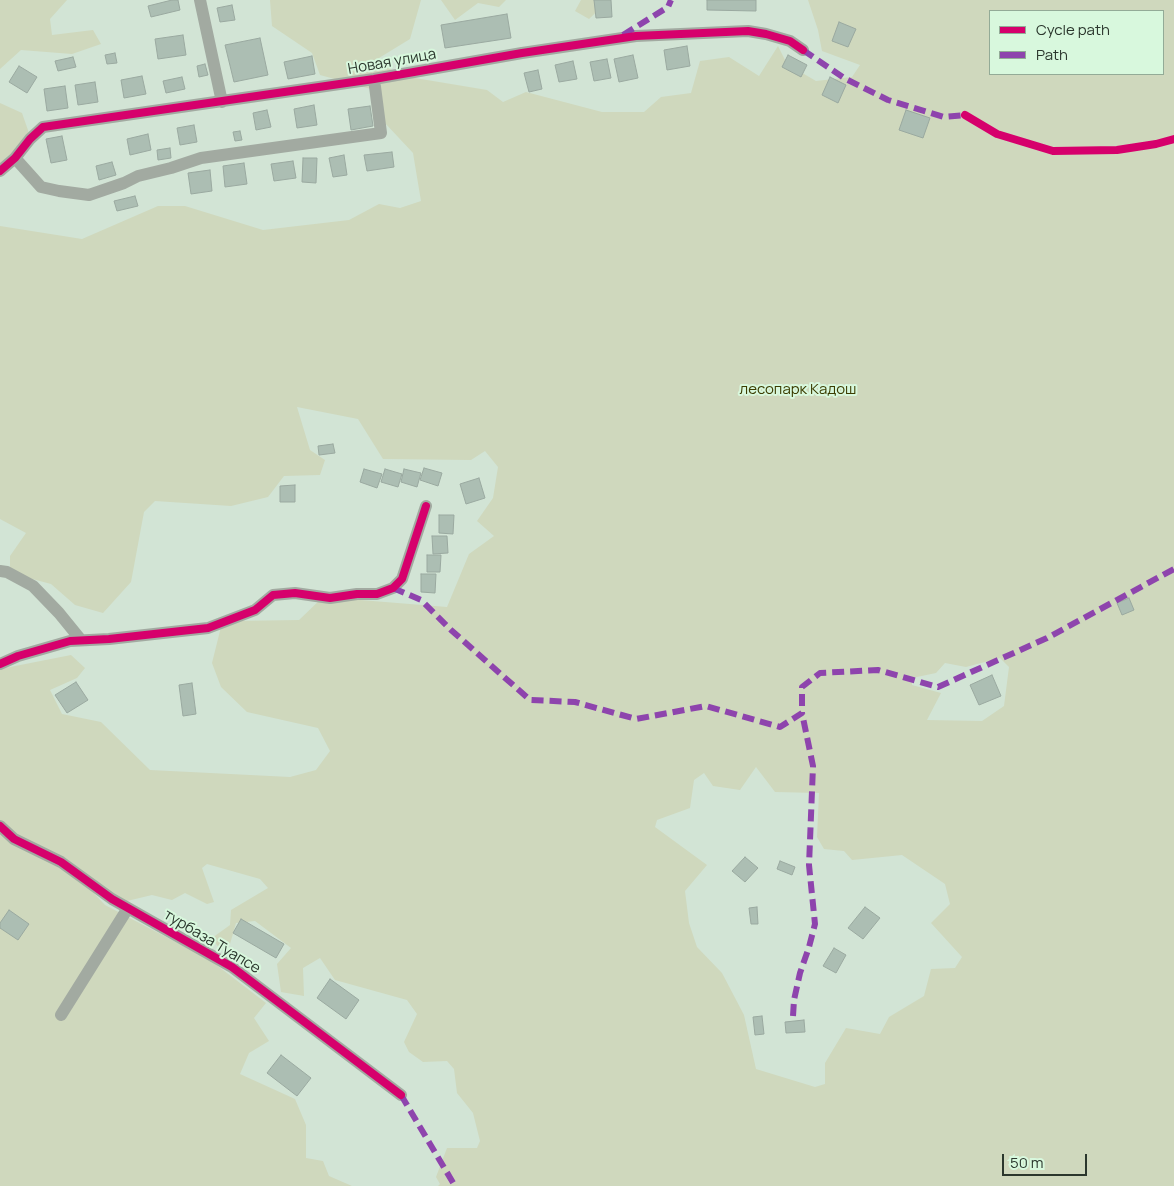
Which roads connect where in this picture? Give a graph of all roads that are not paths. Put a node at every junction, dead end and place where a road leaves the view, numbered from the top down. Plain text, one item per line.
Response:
1 (200, 0) edge
2 (803, 50) dead end
3 (374, 79) junction
4 (222, 102) junction
5 (15, 158) junction
6 (0, 171) edge
7 (426, 506) dead end
8 (0, 571) edge
9 (80, 640) junction
10 (0, 664) edge
11 (0, 826) edge
12 (128, 908) junction
13 (61, 1015) dead end
14 (401, 1094) dead end

1 - 4 street
2 - 3 street, Новая улица
3 - 4 street, Новая улица
3 - 5 street, Новая улица
4 - 5 street, Новая улица
5 - 6 street, Новая улица
7 - 9 street
8 - 9 street
9 - 10 street
11 - 12 street, турбаза Туапсе
12 - 13 street
12 - 14 street, турбаза Туапсе

